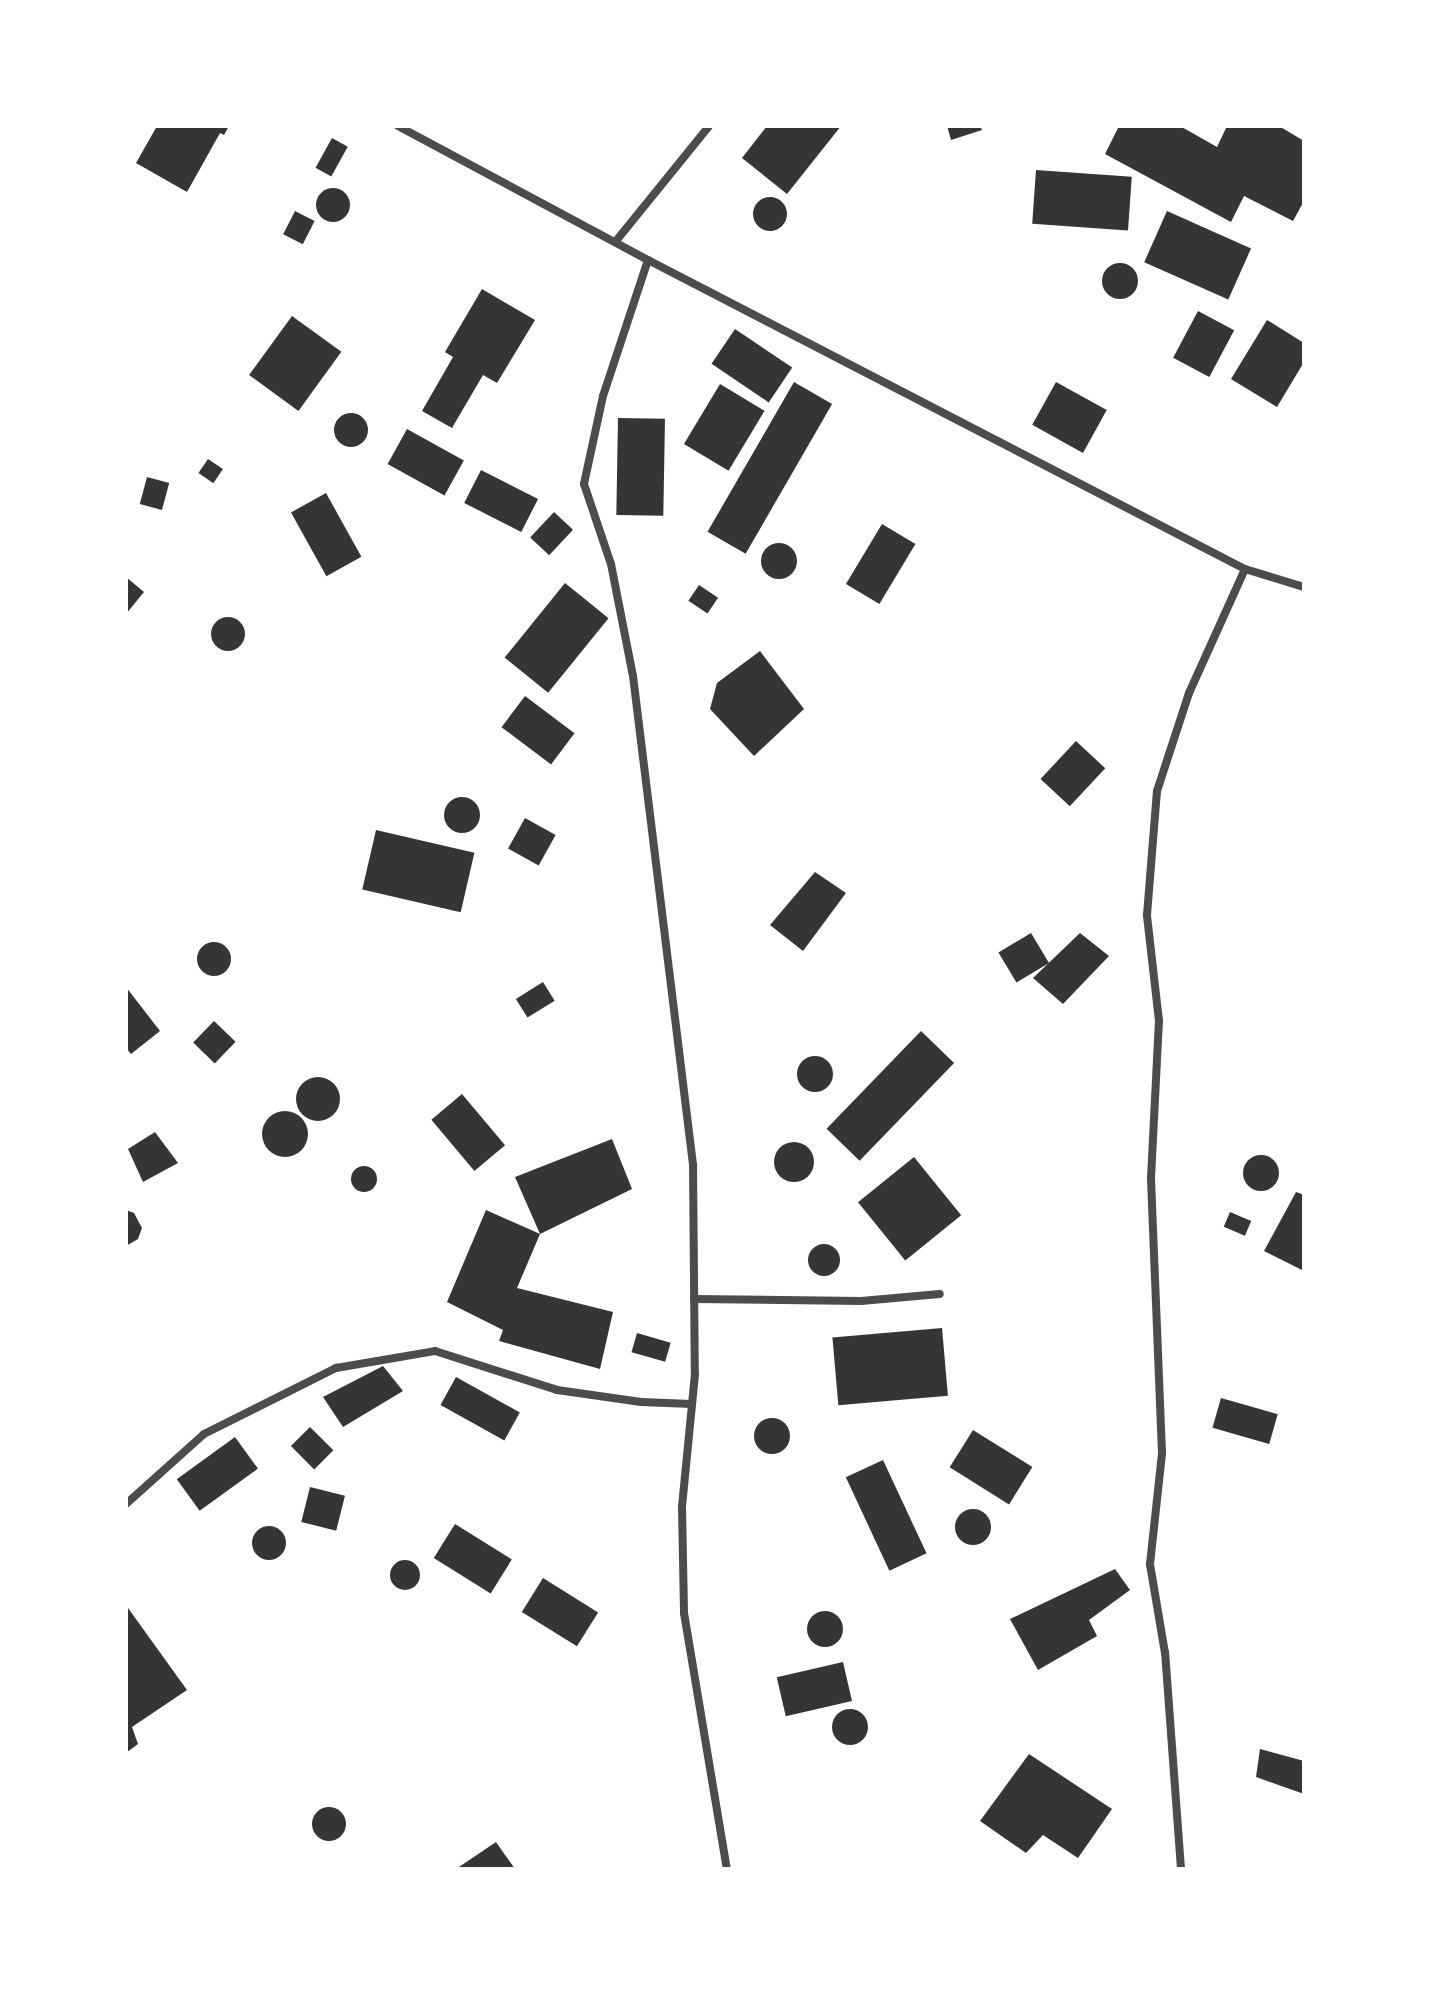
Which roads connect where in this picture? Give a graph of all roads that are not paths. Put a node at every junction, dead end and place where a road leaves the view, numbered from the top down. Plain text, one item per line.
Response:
1 (398, 126) edge
2 (709, 126) edge
3 (616, 241) junction
4 (648, 260) junction
5 (1245, 569) junction
6 (1304, 587) edge
7 (940, 1294) dead end
8 (694, 1299) junction
9 (692, 1404) junction
10 (126, 1504) edge
11 (727, 1869) edge
12 (1181, 1869) edge

1 - 3 street
2 - 3 street
3 - 4 street
4 - 5 street
4 - 8 street
5 - 6 street
5 - 12 street
7 - 8 street
8 - 9 street
9 - 10 street
9 - 11 street

